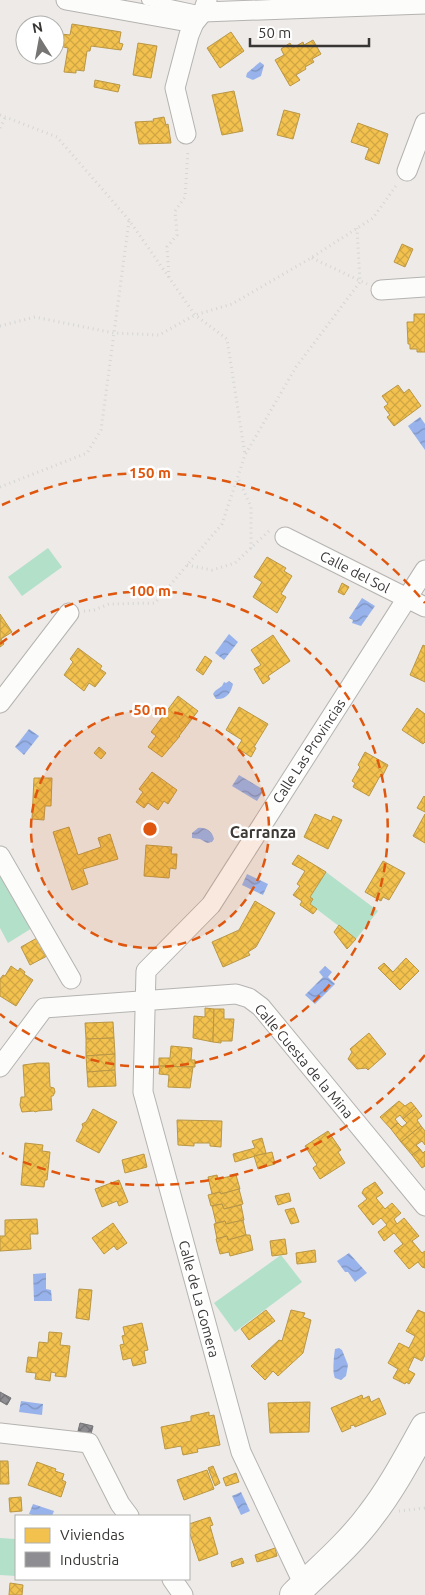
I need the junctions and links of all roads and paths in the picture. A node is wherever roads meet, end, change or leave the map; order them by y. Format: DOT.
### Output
graph roads {
  1 [pos="66,0"];
  2 [pos="147,0"];
  3 [pos="425,4"];
  4 [pos="202,12"];
  5 [pos="0,116"];
  6 [pos="5,118"];
  7 [pos="425,123"];
  8 [pos="0,128"];
  9 [pos="186,134"];
  10 [pos="407,171"];
  11 [pos="129,220"];
  12 [pos="357,228"];
  13 [pos="311,258"];
  14 [pos="169,278"];
  15 [pos="360,282"];
  16 [pos="425,287"];
  17 [pos="381,290"];
  18 [pos="194,315"];
  19 [pos="0,326"];
  20 [pos="114,333"];
  21 [pos="246,455"];
  22 [pos="238,479"];
  23 [pos="0,487"];
  24 [pos="277,534"];
  25 [pos="251,549"];
  26 [pos="187,564"];
  27 [pos="425,570"];
  28 [pos="407,598"];
  29 [pos="425,607"];
  30 [pos="69,613"];
  31 [pos="0,703"];
  32 [pos="0,856"];
  33 [pos="71,979"];
  34 [pos="145,1001"];
  35 [pos="0,1068"];
  36 [pos="425,1206"];
  37 [pos="425,1427"];
  38 [pos="0,1433"];
  39 [pos="128,1515"];
  40 [pos="173,1580"];
  41 [pos="299,1590"];
  42 [pos="183,1595"];
  1 -- 4 [label="street"];
  2 -- 4 [label="lane"];
  3 -- 4 [label="street"];
  4 -- 9 [label="street"];
  5 -- 6 [label="path"];
  6 -- 8 [label="path"];
  6 -- 11 [label="path"];
  7 -- 10 [label="street"];
  9 -- 14 [label="path"];
  10 -- 12 [label="path"];
  11 -- 14 [label="path"];
  11 -- 20 [label="path"];
  12 -- 13 [label="path"];
  12 -- 15 [label="path"];
  13 -- 15 [label="path"];
  13 -- 18 [label="path"];
  14 -- 18 [label="path"];
  15 -- 17 [label="path"];
  15 -- 21 [label="path"];
  16 -- 17 [label="street"];
  18 -- 20 [label="path"];
  18 -- 21 [label="path"];
  19 -- 20 [label="path"];
  20 -- 23 [label="path"];
  21 -- 22 [label="path"];
  22 -- 25 [label="path"];
  22 -- 26 [label="path"];
  24 -- 25 [label="path"];
  24 -- 28 [label="street, Calle del Sol"];
  25 -- 26 [label="path"];
  26 -- 30 [label="path"];
  27 -- 28 [label="street, Calle Las Provincias"];
  28 -- 29 [label="street, Calle del Sol"];
  28 -- 34 [label="street, Calle Las Provincias"];
  30 -- 31 [label="street"];
  32 -- 33 [label="street"];
  34 -- 35 [label="street, Calle Cuesta de la Mina"];
  34 -- 36 [label="street, Calle Cuesta de la Mina"];
  34 -- 41 [label="street, Calle de La Gomera"];
  37 -- 41 [label="main road"];
  38 -- 39 [label="street"];
  40 -- 42 [label="street"];
}
